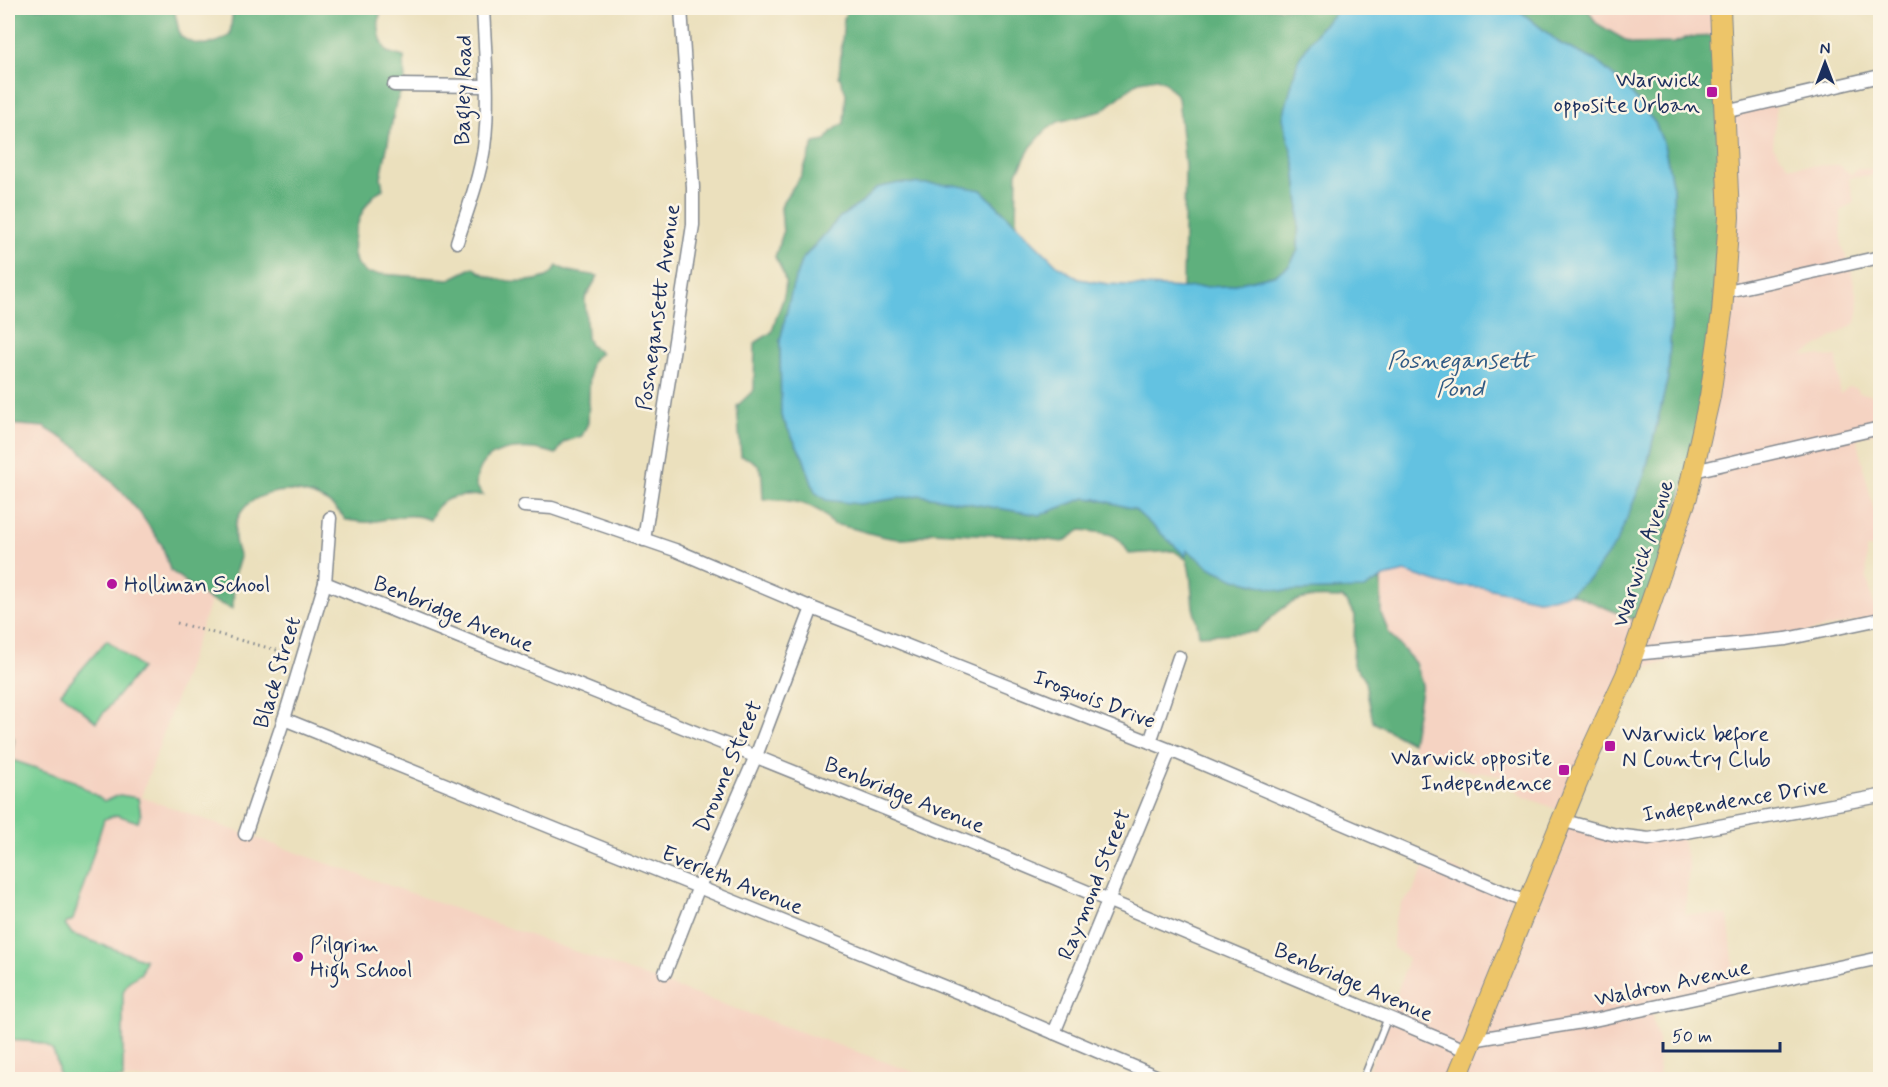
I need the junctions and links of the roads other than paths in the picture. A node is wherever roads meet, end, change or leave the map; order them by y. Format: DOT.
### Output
graph roads {
  1 [pos="483,8"];
  2 [pos="681,8"];
  3 [pos="1720,8"];
  4 [pos="1881,76"];
  5 [pos="394,85"];
  6 [pos="485,86"];
  7 [pos="1725,111"];
  8 [pos="456,242"];
  9 [pos="1881,257"];
  10 [pos="1723,292"];
  11 [pos="1881,428"];
  12 [pos="1694,471"];
  13 [pos="524,506"];
  14 [pos="330,518"];
  15 [pos="644,540"];
  16 [pos="325,583"];
  17 [pos="812,608"];
  18 [pos="1881,619"];
  19 [pos="1634,654"];
  20 [pos="1179,657"];
  21 [pos="285,719"];
  22 [pos="1150,742"];
  23 [pos="1170,750"];
  24 [pos="756,756"];
  25 [pos="1881,796"];
  26 [pos="1561,820"];
  27 [pos="245,834"];
  28 [pos="698,889"];
  29 [pos="1108,903"];
  30 [pos="1528,903"];
  31 [pos="1881,958"];
  32 [pos="665,973"];
  33 [pos="1388,1017"];
  34 [pos="1054,1033"];
  35 [pos="1470,1046"];
  36 [pos="1165,1080"];
  37 [pos="1363,1080"];
  38 [pos="1456,1080"];
  1 -- 6 [label="street, Bagley Road"];
  2 -- 15 [label="street, Posnegansett Avenue"];
  3 -- 7 [label="main road, Warwick Avenue"];
  4 -- 7 [label="street"];
  5 -- 6 [label="street"];
  6 -- 8 [label="street, Bagley Road"];
  7 -- 10 [label="main road, Warwick Avenue"];
  9 -- 10 [label="street"];
  10 -- 12 [label="main road, Warwick Avenue"];
  11 -- 12 [label="street"];
  12 -- 19 [label="main road, Warwick Avenue"];
  13 -- 15 [label="street, Iroquois Drive"];
  14 -- 16 [label="street, Black Street"];
  15 -- 17 [label="street, Iroquois Drive"];
  16 -- 21 [label="street, Black Street"];
  16 -- 24 [label="street, Benbridge Avenue"];
  17 -- 22 [label="street, Iroquois Drive"];
  17 -- 24 [label="street, Drowne Street"];
  18 -- 19 [label="street"];
  19 -- 26 [label="main road, Warwick Avenue"];
  20 -- 22 [label="street"];
  21 -- 27 [label="street, Black Street"];
  21 -- 28 [label="street, Everleth Avenue"];
  22 -- 23 [label="street, Iroquois Drive"];
  23 -- 29 [label="street, Raymond Street"];
  23 -- 30 [label="street, Iroquois Drive"];
  24 -- 28 [label="street, Drowne Street"];
  24 -- 29 [label="street, Benbridge Avenue"];
  25 -- 26 [label="street, Independence Drive"];
  26 -- 30 [label="main road, Warwick Avenue"];
  28 -- 32 [label="street, Drowne Street"];
  28 -- 34 [label="street, Everleth Avenue"];
  29 -- 33 [label="street, Benbridge Avenue"];
  29 -- 34 [label="street, Raymond Street"];
  30 -- 35 [label="main road, Warwick Avenue"];
  31 -- 35 [label="street, Waldron Avenue"];
  33 -- 35 [label="street, Benbridge Avenue"];
  33 -- 37 [label="lane"];
  34 -- 36 [label="street, Everleth Avenue"];
  35 -- 38 [label="main road, Warwick Avenue"];
}
